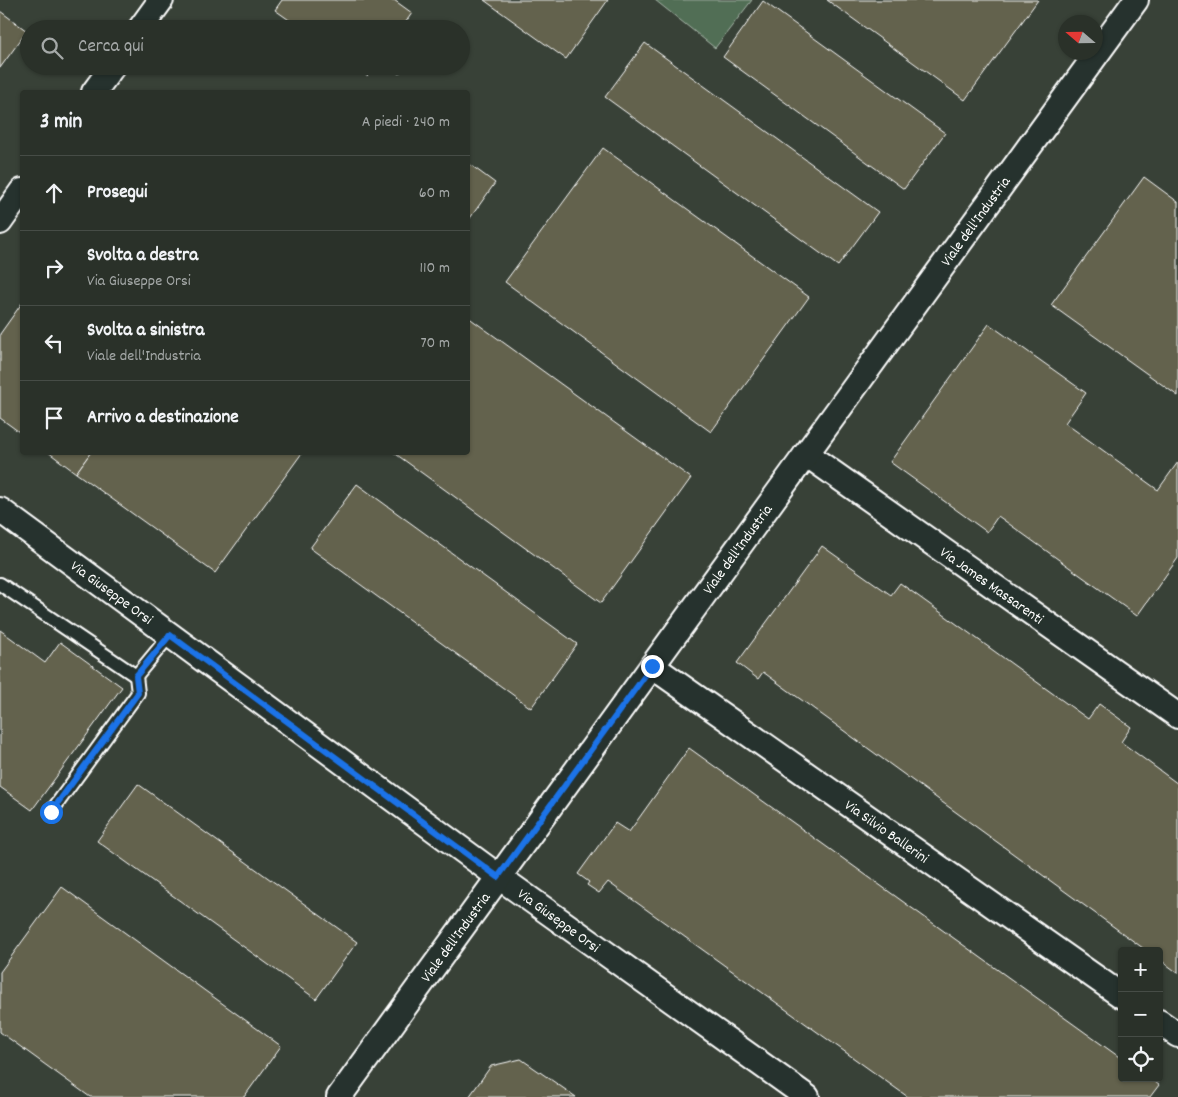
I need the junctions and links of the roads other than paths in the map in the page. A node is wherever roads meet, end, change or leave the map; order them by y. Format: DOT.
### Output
graph roads {
  1 [pos="161,0"];
  2 [pos="1136,0"];
  3 [pos="147,20"];
  4 [pos="106,75"];
  5 [pos="95,90"];
  6 [pos="20,194"];
  7 [pos="0,222"];
  8 [pos="806,454"];
  9 [pos="0,510"];
  10 [pos="0,584"];
  11 [pos="170,635"];
  12 [pos="652,666"];
  13 [pos="136,676"];
  14 [pos="1178,716"];
  15 [pos="51,812"];
  16 [pos="498,877"];
  17 [pos="1118,993"];
  18 [pos="1163,1025"];
  19 [pos="1178,1035"];
  20 [pos="339,1097"];
  21 [pos="807,1097"];
  1 -- 3 [label="street"];
  2 -- 8 [label="street, Viale dell'Industria"];
  4 -- 5 [label="street"];
  6 -- 7 [label="street"];
  8 -- 12 [label="street, Viale dell'Industria"];
  8 -- 14 [label="street, Via James Massarenti"];
  9 -- 11 [label="street, Via Giuseppe Orsi"];
  10 -- 13 [label="lane"];
  11 -- 13 [label="lane"];
  11 -- 16 [label="street, Via Giuseppe Orsi"];
  12 -- 16 [label="street, Viale dell'Industria"];
  12 -- 17 [label="street, Via Silvio Ballerini"];
  13 -- 15 [label="lane"];
  16 -- 20 [label="street, Viale dell'Industria"];
  16 -- 21 [label="street, Via Giuseppe Orsi"];
  18 -- 19 [label="street"];
}
